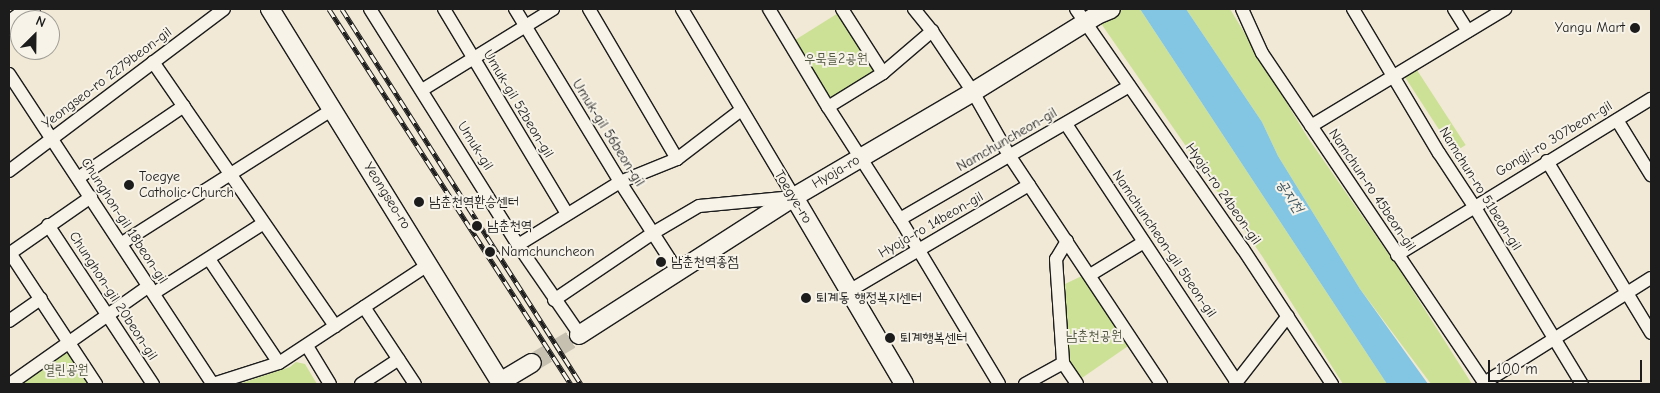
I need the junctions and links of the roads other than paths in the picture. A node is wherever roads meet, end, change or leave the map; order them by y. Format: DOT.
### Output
graph roads {
  1 [pos="31,9"];
  2 [pos="224,9"];
  3 [pos="270,9"];
  4 [pos="370,9"];
  5 [pos="444,9"];
  6 [pos="514,9"];
  7 [pos="553,9"];
  8 [pos="589,9"];
  9 [pos="682,9"];
  10 [pos="769,9"];
  11 [pos="842,9"];
  12 [pos="914,9"];
  13 [pos="1242,9"];
  14 [pos="1353,9"];
  15 [pos="1454,9"];
  16 [pos="1505,9"];
  17 [pos="1092,14"];
  18 [pos="9,24"];
  19 [pos="524,26"];
  20 [pos="932,31"];
  21 [pos="1468,31"];
  22 [pos="473,59"];
  23 [pos="153,62"];
  24 [pos="883,73"];
  25 [pos="9,74"];
  26 [pos="1394,76"];
  27 [pos="1129,86"];
  28 [pos="422,90"];
  29 [pos="973,92"];
  30 [pos="1651,99"];
  31 [pos="184,106"];
  32 [pos="828,107"];
  33 [pos="333,109"];
  34 [pos="741,110"];
  35 [pos="1616,120"];
  36 [pos="1066,124"];
  37 [pos="1311,126"];
  38 [pos="52,139"];
  39 [pos="1009,155"];
  40 [pos="861,158"];
  41 [pos="677,159"];
  42 [pos="1547,161"];
  43 [pos="9,171"];
  44 [pos="232,174"];
  45 [pos="1651,175"];
  46 [pos="78,178"];
  47 [pos="620,182"];
  48 [pos="1029,185"];
  49 [pos="91,197"];
  50 [pos="794,197"];
  51 [pos="1474,206"];
  52 [pos="567,214"];
  53 [pos="900,219"];
  54 [pos="264,222"];
  55 [pos="48,225"];
  56 [pos="653,233"];
  57 [pos="1067,241"];
  58 [pos="1144,242"];
  59 [pos="122,243"];
  60 [pos="518,245"];
  61 [pos="918,249"];
  62 [pos="9,254"];
  63 [pos="1397,254"];
  64 [pos="209,259"];
  65 [pos="429,264"];
  66 [pos="678,272"];
  67 [pos="1090,275"];
  68 [pos="1651,278"];
  69 [pos="152,290"];
  70 [pos="848,291"];
  71 [pos="1627,294"];
  72 [pos="41,298"];
  73 [pos="554,300"];
  74 [pos="364,307"];
  75 [pos="107,315"];
  76 [pos="1288,316"];
  77 [pos="9,321"];
  78 [pos="335,326"];
  79 [pos="1651,333"];
  80 [pos="579,335"];
  81 [pos="1553,339"];
  82 [pos="68,344"];
  83 [pos="307,346"];
  84 [pos="398,359"];
  85 [pos="279,362"];
  86 [pos="532,363"];
  87 [pos="1063,363"];
  88 [pos="10,383"];
  89 [pos="501,383"];
  90 [pos="1236,383"];
  91 [pos="1484,383"];
  92 [pos="96,384"];
  93 [pos="153,384"];
  94 [pos="213,384"];
  95 [pos="330,384"];
  96 [pos="361,384"];
  97 [pos="415,384"];
  98 [pos="904,384"];
  99 [pos="998,384"];
  100 [pos="1025,384"];
  101 [pos="1077,384"];
  102 [pos="1161,384"];
  103 [pos="1332,384"];
  104 [pos="1582,384"];
  1 -- 18 [label="street"];
  2 -- 23 [label="street, Yeongseo-ro 2279beon-gil"];
  3 -- 33 [label="street, Yeongseo-ro"];
  4 -- 28 [label="street, Umuk-gil"];
  5 -- 22 [label="street, Umuk-gil 52beon-gil"];
  6 -- 19 [label="street, Umuk-gil 56beon-gil"];
  7 -- 19 [label="street"];
  8 -- 41 [label="street"];
  9 -- 34 [label="street, Toegye-ro"];
  10 -- 32 [label="street"];
  11 -- 24 [label="street"];
  12 -- 20 [label="street"];
  13 -- 37 [label="street, Namchun-ro 45beon-gil"];
  14 -- 26 [label="street, Namchun-ro 51beon-gil"];
  15 -- 21 [label="street"];
  16 -- 21 [label="street"];
  17 -- 27 [label="street, Hyoja-ro 24beon-gil"];
  17 -- 29 [label="street, Hyoja-ro"];
  19 -- 22 [label="street"];
  19 -- 47 [label="street, Umuk-gil 56beon-gil"];
  20 -- 24 [label="street"];
  20 -- 29 [label="street"];
  21 -- 26 [label="street"];
  22 -- 28 [label="street"];
  22 -- 52 [label="street, Umuk-gil 52beon-gil"];
  23 -- 31 [label="street"];
  23 -- 38 [label="street, Yeongseo-ro 2279beon-gil"];
  24 -- 32 [label="street"];
  25 -- 38 [label="street, Chunghon-gil 18beon-gil"];
  26 -- 37 [label="street"];
  26 -- 51 [label="street, Namchun-ro 51beon-gil"];
  27 -- 36 [label="street, Namchuncheon-gil"];
  27 -- 76 [label="street, Hyoja-ro 24beon-gil"];
  28 -- 60 [label="street, Umuk-gil"];
  29 -- 39 [label="street"];
  29 -- 40 [label="street, Hyoja-ro"];
  30 -- 35 [label="street, Gongji-ro 307beon-gil"];
  31 -- 44 [label="street"];
  31 -- 46 [label="street"];
  32 -- 40 [label="street"];
  33 -- 44 [label="street"];
  33 -- 65 [label="street, Yeongseo-ro"];
  34 -- 41 [label="street"];
  34 -- 50 [label="street, Toegye-ro"];
  35 -- 42 [label="street, Gongji-ro 307beon-gil"];
  35 -- 45 [label="street"];
  36 -- 39 [label="street, Namchuncheon-gil"];
  36 -- 58 [label="street, Namchuncheon-gil 5beon-gil"];
  37 -- 63 [label="street, Namchun-ro 45beon-gil"];
  38 -- 43 [label="street, Yeongseo-ro 2279beon-gil"];
  38 -- 46 [label="street, Chunghon-gil 18beon-gil"];
  39 -- 48 [label="street"];
  39 -- 53 [label="street, Namchuncheon-gil"];
  40 -- 50 [label="street, Hyoja-ro"];
  40 -- 53 [label="street"];
  41 -- 47 [label="street"];
  42 -- 51 [label="street, Gongji-ro 307beon-gil"];
  42 -- 71 [label="street"];
  44 -- 54 [label="street"];
  44 -- 59 [label="street"];
  46 -- 49 [label="street, Chunghon-gil 18beon-gil"];
  47 -- 52 [label="street"];
  47 -- 56 [label="street, Umuk-gil 56beon-gil"];
  48 -- 57 [label="street"];
  48 -- 61 [label="street, Hyoja-ro 14beon-gil"];
  49 -- 55 [label="street"];
  49 -- 59 [label="street, Chunghon-gil 18beon-gil"];
  50 -- 56 [label="street"];
  50 -- 66 [label="street, Hyoja-ro"];
  50 -- 70 [label="street, Toegye-ro"];
  51 -- 63 [label="street, Gongji-ro 307beon-gil"];
  51 -- 81 [label="street, Namchun-ro 51beon-gil"];
  52 -- 60 [label="street"];
  53 -- 61 [label="street"];
  54 -- 64 [label="street"];
  54 -- 78 [label="street"];
  55 -- 62 [label="street"];
  55 -- 75 [label="street, Chunghon-gil 20beon-gil"];
  56 -- 66 [label="street, Umuk-gil 56beon-gil"];
  56 -- 73 [label="street"];
  57 -- 67 [label="street"];
  57 -- 87 [label="street"];
  58 -- 67 [label="street"];
  58 -- 90 [label="street, Namchuncheon-gil 5beon-gil"];
  59 -- 69 [label="street, Chunghon-gil 18beon-gil"];
  60 -- 73 [label="street, Umuk-gil"];
  61 -- 70 [label="street, Hyoja-ro 14beon-gil"];
  61 -- 99 [label="street"];
  62 -- 72 [label="street"];
  63 -- 91 [label="street, Namchun-ro 45beon-gil"];
  64 -- 69 [label="street"];
  64 -- 85 [label="street"];
  65 -- 74 [label="street"];
  65 -- 89 [label="street, Yeongseo-ro"];
  66 -- 80 [label="street, Hyoja-ro"];
  67 -- 102 [label="street"];
  68 -- 71 [label="street"];
  69 -- 75 [label="street"];
  69 -- 94 [label="street, Chunghon-gil 18beon-gil"];
  70 -- 98 [label="street, Toegye-ro"];
  71 -- 79 [label="street"];
  71 -- 81 [label="street"];
  72 -- 77 [label="street"];
  72 -- 82 [label="street"];
  73 -- 80 [label="street, Umuk-gil"];
  74 -- 78 [label="street"];
  74 -- 84 [label="street"];
  75 -- 82 [label="street"];
  75 -- 93 [label="street, Chunghon-gil 20beon-gil"];
  76 -- 90 [label="street"];
  76 -- 103 [label="street, Hyoja-ro 24beon-gil"];
  78 -- 83 [label="street"];
  81 -- 91 [label="street"];
  81 -- 104 [label="street, Namchun-ro 51beon-gil"];
  82 -- 88 [label="street"];
  82 -- 92 [label="street"];
  83 -- 85 [label="street"];
  83 -- 95 [label="street"];
  84 -- 96 [label="street"];
  84 -- 97 [label="street"];
  85 -- 94 [label="street"];
  86 -- 89 [label="street"];
  87 -- 100 [label="street"];
  87 -- 101 [label="street"];
}
